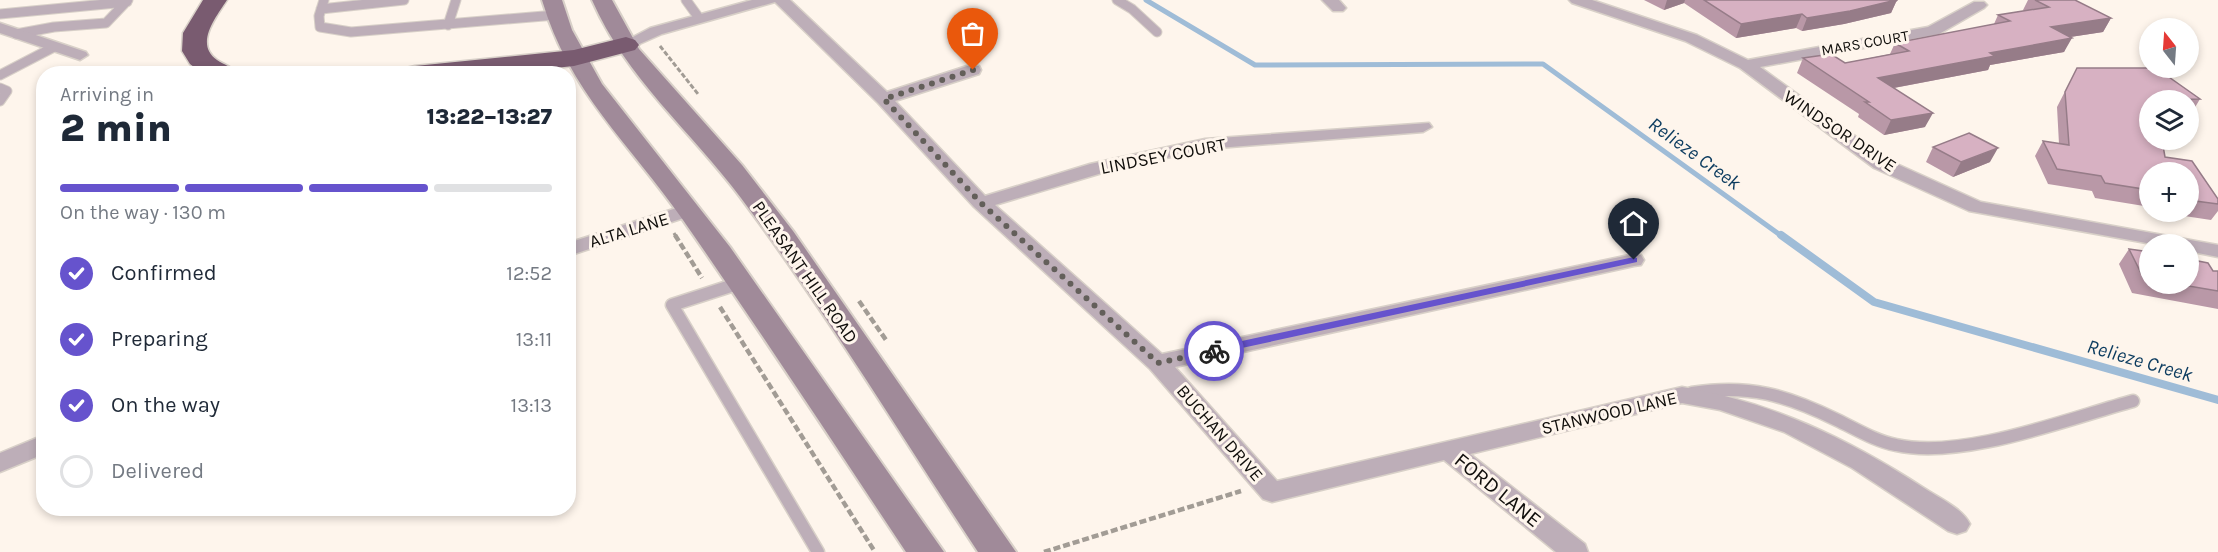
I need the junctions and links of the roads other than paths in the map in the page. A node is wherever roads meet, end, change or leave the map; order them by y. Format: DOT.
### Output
graph roads {
  1 [pos="215,0"];
  2 [pos="324,0"];
  3 [pos="404,0"];
  4 [pos="456,0"];
  5 [pos="602,0"];
  6 [pos="686,0"];
  7 [pos="769,0"];
  8 [pos="781,0"];
  9 [pos="1117,0"];
  10 [pos="1577,0"];
  11 [pos="128,1"];
  12 [pos="1979,5"];
  13 [pos="554,8"];
  14 [pos="321,9"];
  15 [pos="699,18"];
  16 [pos="448,25"];
  17 [pos="4,27"];
  18 [pos="1156,32"];
  19 [pos="626,45"];
  20 [pos="54,47"];
  21 [pos="80,55"];
  22 [pos="574,58"];
  23 [pos="1746,65"];
  24 [pos="207,66"];
  25 [pos="494,66"];
  26 [pos="973,70"];
  27 [pos="0,75"];
  28 [pos="0,88"];
  29 [pos="884,99"];
  30 [pos="0,100"];
  31 [pos="1422,127"];
  32 [pos="981,203"];
  33 [pos="677,215"];
  34 [pos="2139,236"];
  35 [pos="576,247"];
  36 [pos="2199,247"];
  37 [pos="2218,251"];
  38 [pos="1634,260"];
  39 [pos="740,283"];
  40 [pos="1158,363"];
  41 [pos="1682,395"];
  42 [pos="2133,401"];
  43 [pos="36,447"];
  44 [pos="1448,450"];
  45 [pos="0,463"];
  46 [pos="1268,488"];
  47 [pos="1958,524"];
  48 [pos="818,552"];
  49 [pos="926,552"];
  50 [pos="998,552"];
  51 [pos="1575,552"];
  1 -- 24 [label="highway"];
  2 -- 14 [label="lane"];
  3 -- 14 [label="lane"];
  4 -- 16 [label="lane"];
  5 -- 19 [label="main road, PLEASANT HILL ROAD"];
  6 -- 15 [label="lane"];
  7 -- 15 [label="street"];
  8 -- 29 [label="street, BUCHAN DRIVE"];
  9 -- 18 [label="lane"];
  10 -- 23 [label="street, WINDSOR DRIVE"];
  11 -- 17 [label="lane"];
  11 -- 17 [label="lane"];
  12 -- 23 [label="street, MARS COURT"];
  13 -- 16 [label="lane"];
  13 -- 22 [label="main road"];
  14 -- 16 [label="lane"];
  15 -- 19 [label="street"];
  17 -- 20 [label="street"];
  19 -- 22 [label="highway"];
  19 -- 50 [label="main road, PLEASANT HILL ROAD"];
  20 -- 21 [label="street"];
  20 -- 27 [label="lane"];
  22 -- 25 [label="highway"];
  22 -- 33 [label="main road"];
  23 -- 34 [label="street, WINDSOR DRIVE"];
  26 -- 29 [label="street"];
  28 -- 30 [label="lane"];
  29 -- 32 [label="street, BUCHAN DRIVE"];
  31 -- 32 [label="street, LINDSEY COURT"];
  32 -- 40 [label="street, BUCHAN DRIVE"];
  33 -- 35 [label="street, ALTA LANE"];
  33 -- 39 [label="main road"];
  36 -- 37 [label="street, WINDSOR DRIVE"];
  38 -- 40 [label="street"];
  39 -- 48 [label="lane"];
  39 -- 49 [label="main road"];
  40 -- 46 [label="street, BUCHAN DRIVE"];
  41 -- 42 [label="lane"];
  41 -- 44 [label="street, STANWOOD LANE"];
  41 -- 47 [label="street, STANWOOD LANE"];
  43 -- 45 [label="street"];
  44 -- 46 [label="street, STANWOOD LANE"];
  44 -- 51 [label="street, FORD LANE"];
}
